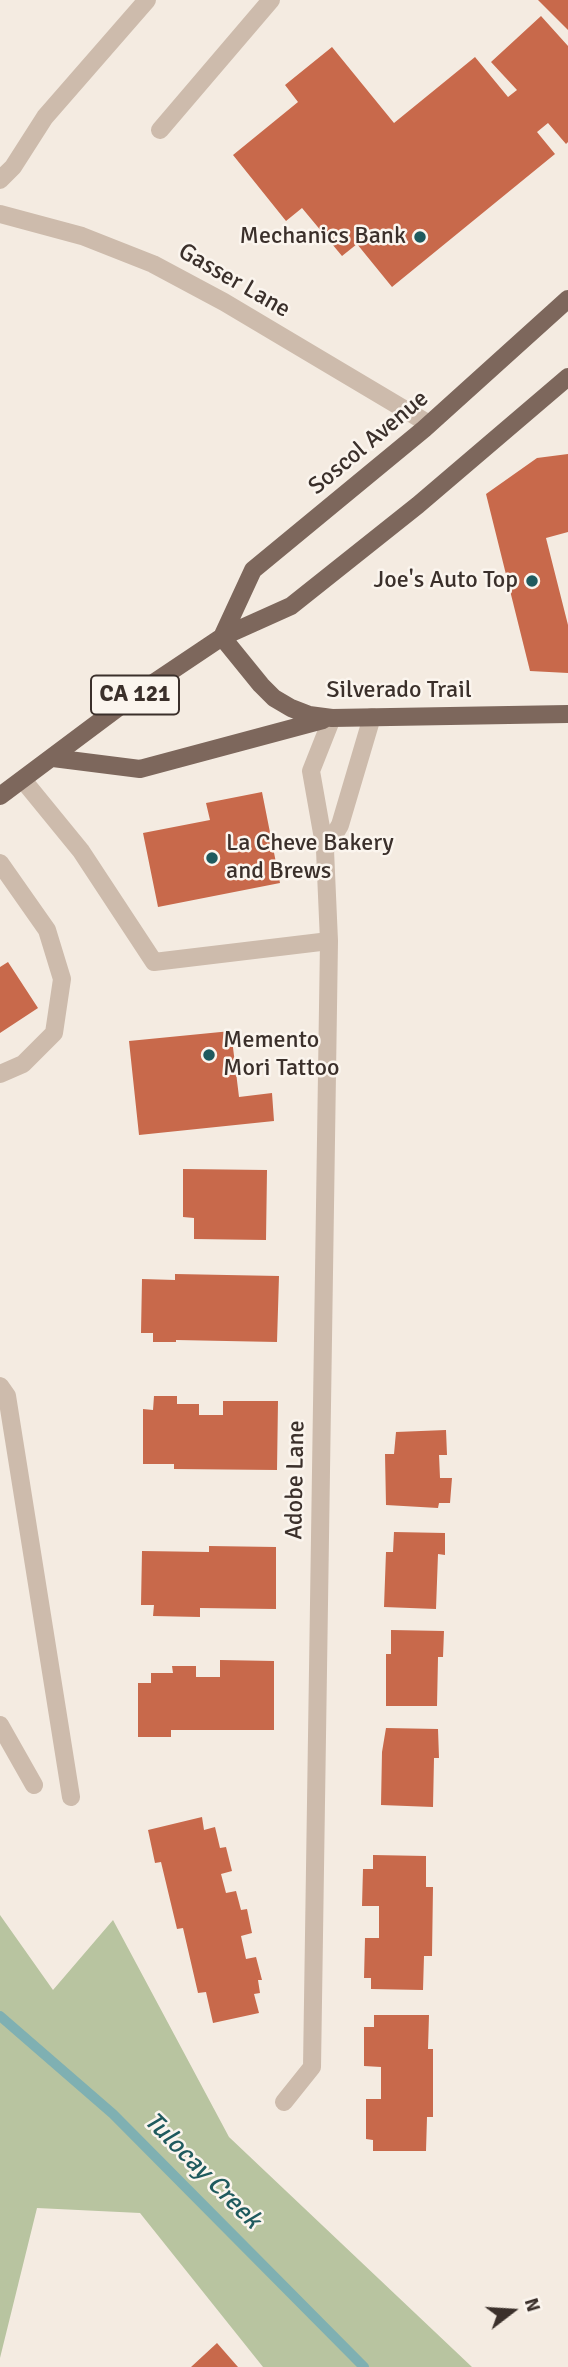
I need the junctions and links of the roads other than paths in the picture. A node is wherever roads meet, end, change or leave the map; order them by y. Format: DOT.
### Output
graph roads {
  1 [pos="147,0"];
  2 [pos="271,0"];
  3 [pos="160,130"];
  4 [pos="0,180"];
  5 [pos="0,214"];
  6 [pos="568,299"];
  7 [pos="568,377"];
  8 [pos="429,424"];
  9 [pos="222,637"];
  10 [pos="568,714"];
  11 [pos="372,717"];
  12 [pos="332,718"];
  13 [pos="53,758"];
  14 [pos="23,780"];
  15 [pos="0,796"];
  16 [pos="326,850"];
  17 [pos="0,863"];
  18 [pos="329,941"];
  19 [pos="0,1074"];
  20 [pos="0,1386"];
  21 [pos="0,1725"];
  22 [pos="34,1785"];
  23 [pos="71,1797"];
  24 [pos="284,2102"];
  1 -- 4 [label="street"];
  2 -- 3 [label="street"];
  5 -- 8 [label="street, Gasser Lane"];
  6 -- 8 [label="main road, Soscol Avenue"];
  7 -- 9 [label="main road"];
  8 -- 9 [label="main road, Soscol Avenue"];
  9 -- 12 [label="main road, Silverado Trail"];
  9 -- 13 [label="main road, CA 121"];
  10 -- 11 [label="main road, Silverado Trail"];
  11 -- 12 [label="main road, Silverado Trail"];
  11 -- 16 [label="street, Adobe Lane"];
  12 -- 13 [label="main road"];
  12 -- 16 [label="street, Adobe Lane"];
  13 -- 14 [label="main road, CA 121"];
  14 -- 15 [label="main road, CA 121"];
  14 -- 18 [label="street"];
  16 -- 18 [label="street, Adobe Lane"];
  17 -- 19 [label="street"];
  18 -- 24 [label="street, Adobe Lane"];
  20 -- 23 [label="street"];
  21 -- 22 [label="street"];
}
